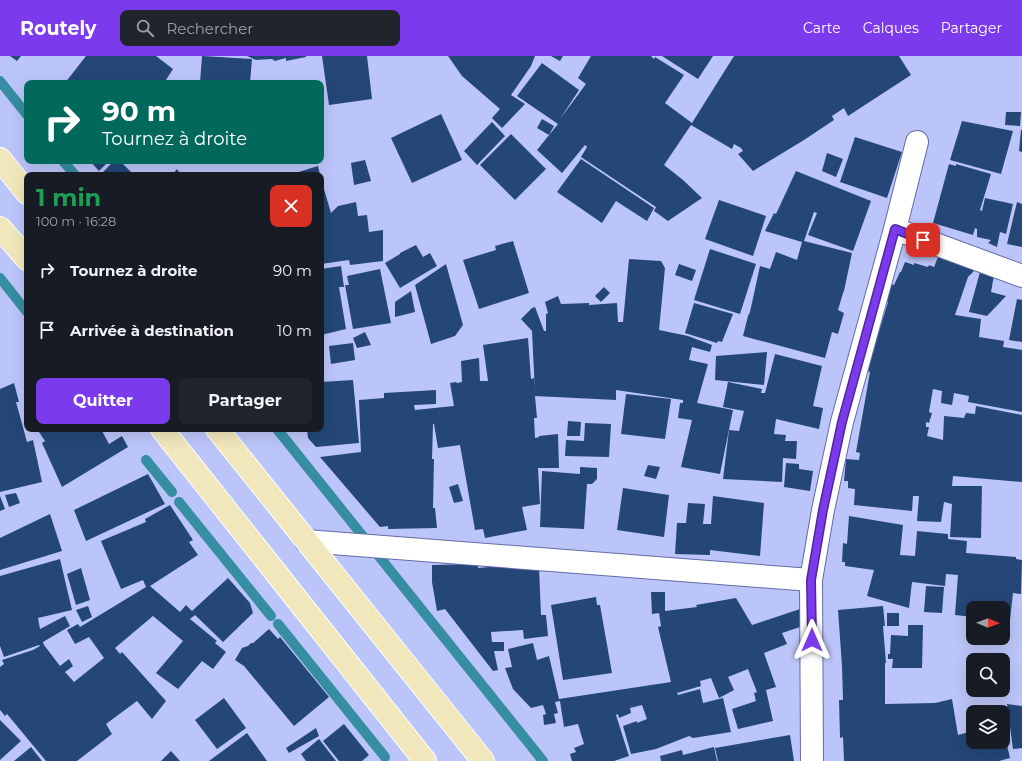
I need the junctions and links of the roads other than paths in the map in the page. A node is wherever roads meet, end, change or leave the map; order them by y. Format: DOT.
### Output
graph roads {
  1 [pos="917,142"];
  2 [pos="0,159"];
  3 [pos="24,189"];
  4 [pos="0,228"];
  5 [pos="895,229"];
  6 [pos="24,256"];
  7 [pos="1022,276"];
  8 [pos="164,432"];
  9 [pos="218,432"];
  10 [pos="306,541"];
  11 [pos="811,580"];
  12 [pos="424,761"];
  13 [pos="484,761"];
  14 [pos="812,761"];
  1 -- 5 [label="street"];
  2 -- 3 [label="main road"];
  4 -- 6 [label="main road"];
  5 -- 7 [label="street"];
  5 -- 11 [label="street"];
  8 -- 12 [label="main road"];
  9 -- 10 [label="main road"];
  10 -- 11 [label="street"];
  10 -- 13 [label="main road"];
  11 -- 14 [label="street"];
}
